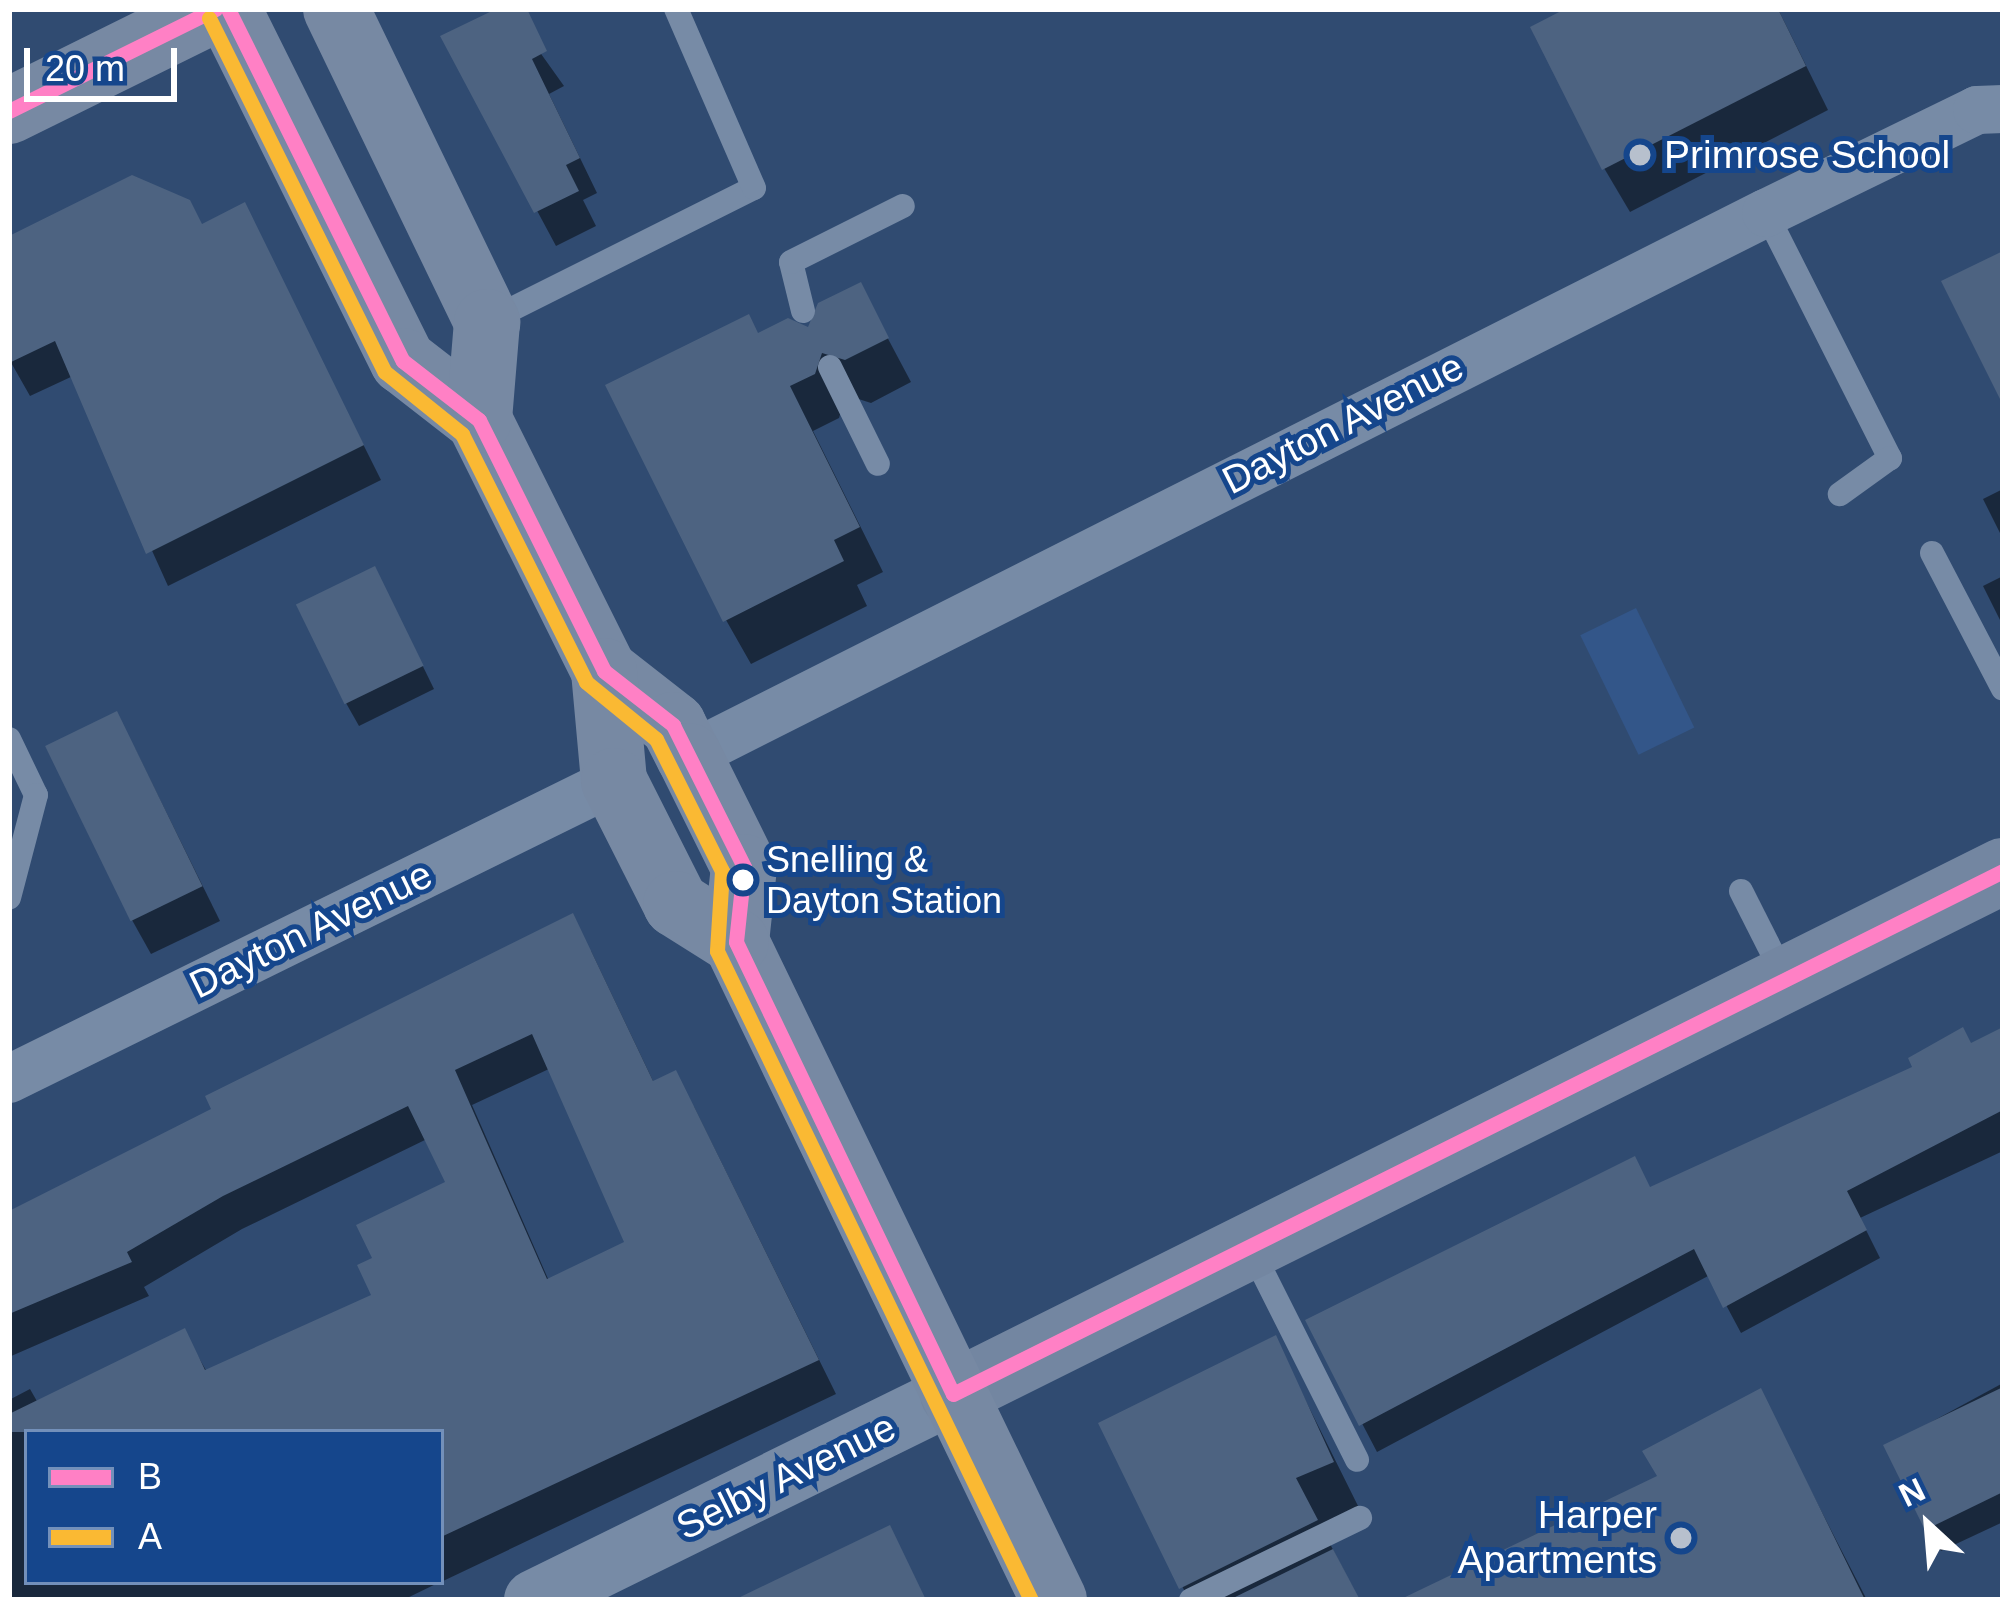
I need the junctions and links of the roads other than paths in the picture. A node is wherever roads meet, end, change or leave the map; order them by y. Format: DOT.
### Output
graph roads {
  1 [pos="215,9"];
  2 [pos="228,9"];
  3 [pos="336,9"];
  4 [pos="676,9"];
  5 [pos="2003,109"];
  6 [pos="9,111"];
  7 [pos="903,206"];
  8 [pos="1766,213"];
  9 [pos="803,311"];
  10 [pos="487,322"];
  11 [pos="830,367"];
  12 [pos="479,420"];
  13 [pos="878,464"];
  14 [pos="1840,494"];
  15 [pos="1932,553"];
  16 [pos="604,671"];
  17 [pos="2003,689"];
  18 [pos="9,740"];
  19 [pos="689,756"];
  20 [pos="614,781"];
  21 [pos="2003,871"];
  22 [pos="1741,891"];
  23 [pos="9,898"];
  24 [pos="736,941"];
  25 [pos="1786,980"];
  26 [pos="9,1079"];
  27 [pos="1251,1249"];
  28 [pos="953,1394"];
  29 [pos="1358,1460"];
  30 [pos="1360,1518"];
  31 [pos="534,1600"];
  32 [pos="1054,1600"];
  33 [pos="1191,1600"];
  1 -- 6 [label="main road"];
  2 -- 12 [label="main road"];
  3 -- 10 [label="main road"];
  4 -- 10 [label="lane"];
  5 -- 8 [label="street, Dayton Avenue"];
  7 -- 9 [label="lane"];
  8 -- 14 [label="lane"];
  8 -- 19 [label="street, Dayton Avenue"];
  10 -- 12 [label="main road"];
  11 -- 13 [label="lane"];
  12 -- 16 [label="main road"];
  15 -- 17 [label="lane"];
  16 -- 19 [label="main road"];
  16 -- 20 [label="main road"];
  18 -- 23 [label="lane"];
  19 -- 24 [label="main road"];
  20 -- 24 [label="main road"];
  20 -- 26 [label="street, Dayton Avenue"];
  21 -- 25 [label="main road, Selby Avenue"];
  22 -- 25 [label="lane"];
  24 -- 28 [label="main road"];
  25 -- 27 [label="main road, Selby Avenue"];
  27 -- 28 [label="main road, Selby Avenue"];
  27 -- 29 [label="lane"];
  28 -- 31 [label="street, Selby Avenue"];
  28 -- 32 [label="main road"];
  30 -- 33 [label="lane"];
}
